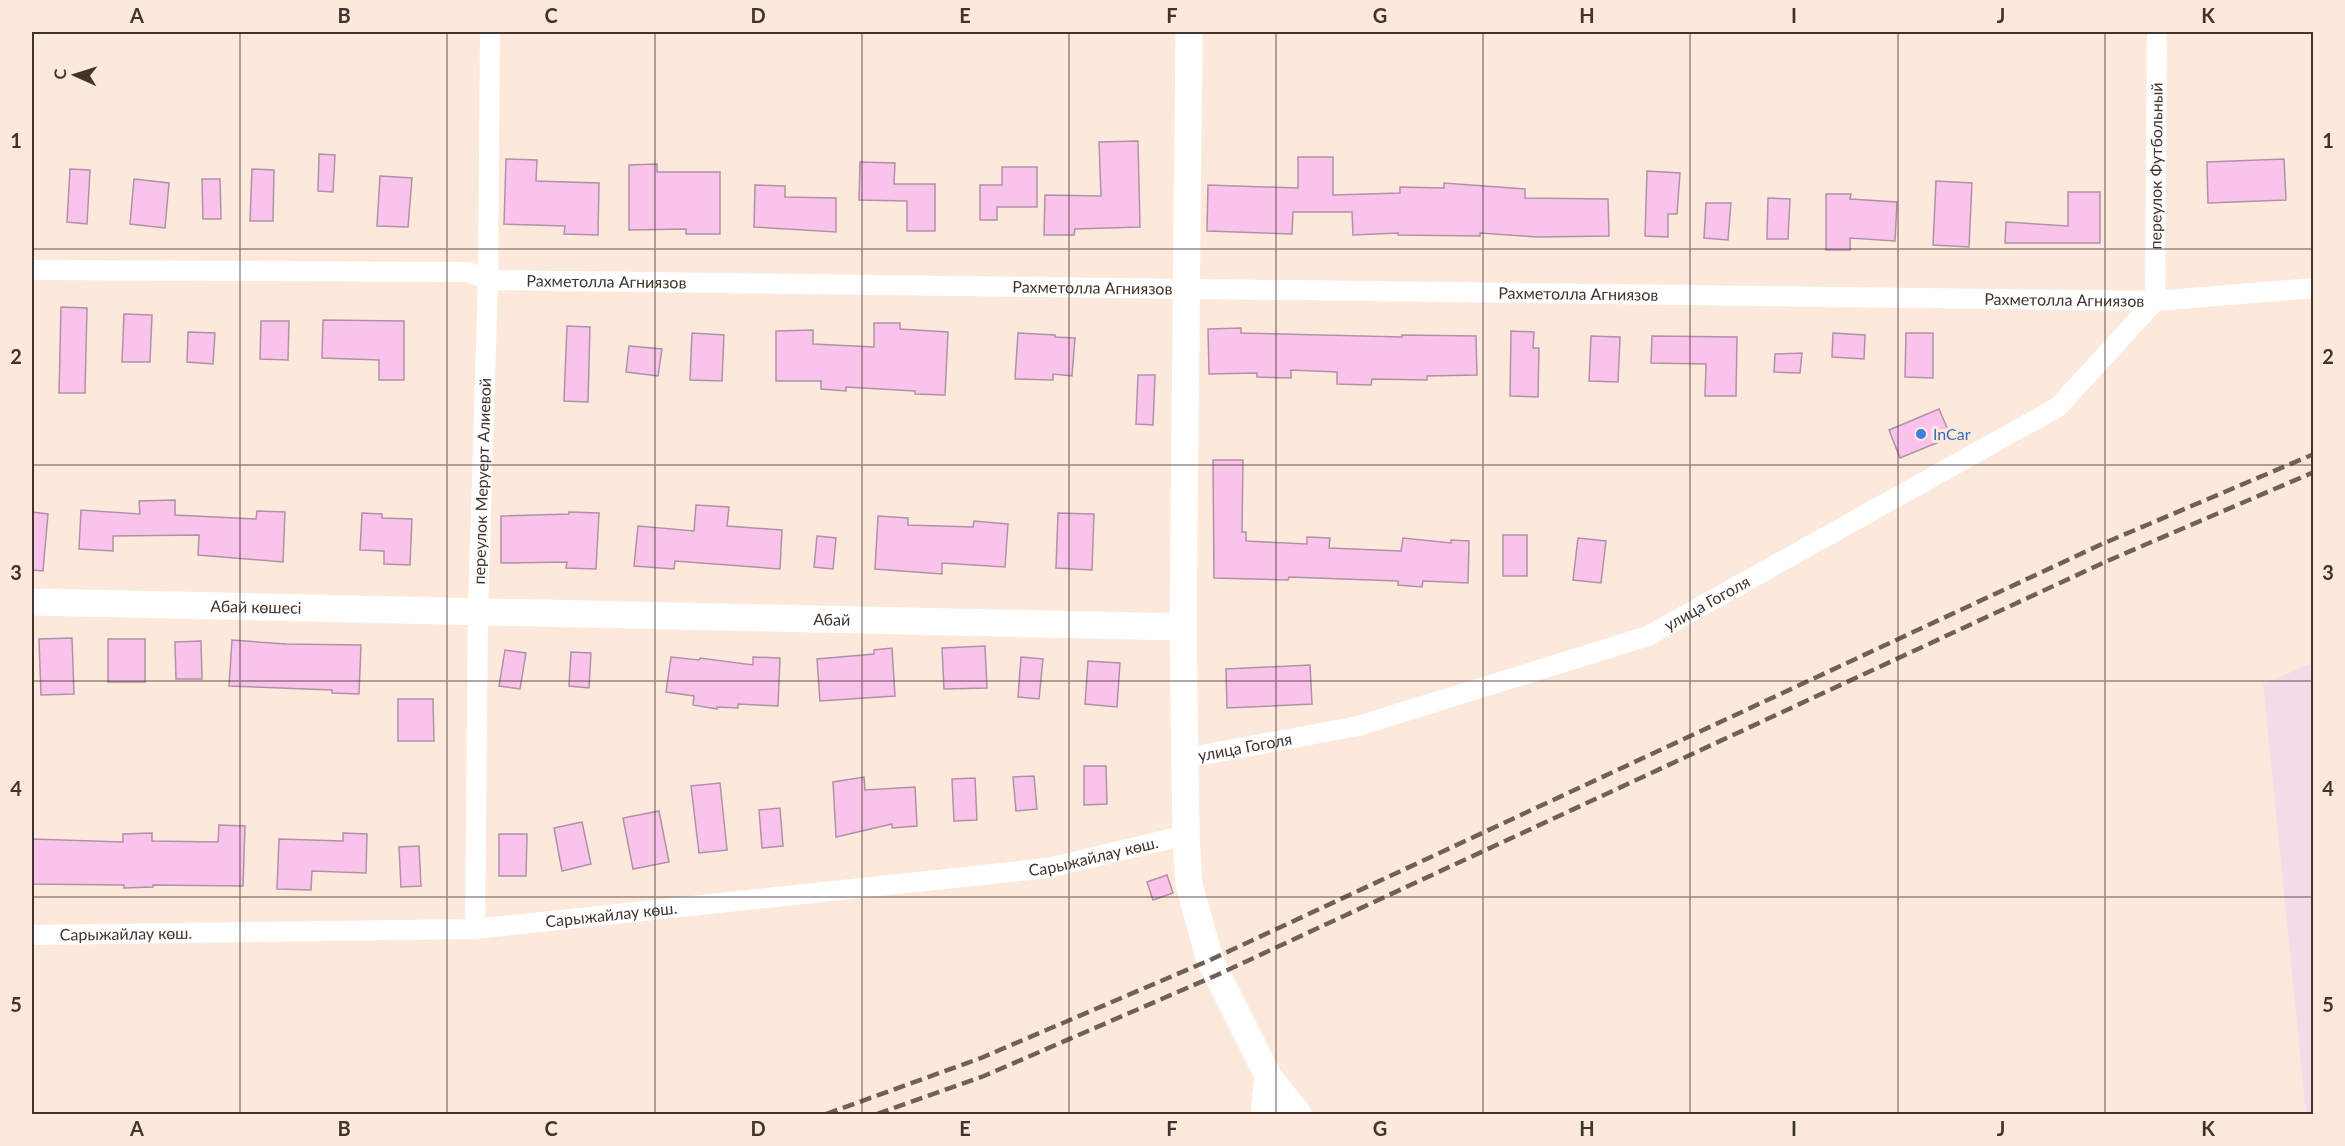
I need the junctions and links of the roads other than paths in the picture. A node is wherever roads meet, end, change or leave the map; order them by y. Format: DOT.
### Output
graph roads {
  1 [pos="490,32"];
  2 [pos="1189,32"];
  3 [pos="2157,32"];
  4 [pos="32,270"];
  5 [pos="488,280"];
  6 [pos="1188,287"];
  7 [pos="2313,288"];
  8 [pos="2155,301"];
  9 [pos="32,602"];
  10 [pos="478,612"];
  11 [pos="1183,627"];
  12 [pos="1186,758"];
  13 [pos="1186,835"];
  14 [pos="475,929"];
  15 [pos="32,935"];
  16 [pos="1268,1076"];
  17 [pos="1264,1114"];
  18 [pos="1298,1114"];
  1 -- 5 [label="street, переулок Меруерт Алиевой"];
  2 -- 6 [label="main road"];
  3 -- 8 [label="street, переулок Футбольный"];
  4 -- 5 [label="street, Рахметолла Агниязов"];
  5 -- 6 [label="street, Рахметолла Агниязов"];
  5 -- 10 [label="street, переулок Меруерт Алиевой"];
  6 -- 8 [label="street, Рахметолла Агниязов"];
  6 -- 11 [label="main road"];
  7 -- 8 [label="street, Рахметолла Агниязов"];
  8 -- 12 [label="street, улица Гоголя"];
  9 -- 10 [label="main road, Абай көшесі"];
  10 -- 11 [label="main road, Абай"];
  10 -- 14 [label="street, переулок Меруерт Алиевой"];
  11 -- 12 [label="main road"];
  12 -- 13 [label="main road"];
  13 -- 14 [label="street, Сарыжайлау көш."];
  13 -- 16 [label="main road"];
  14 -- 15 [label="street, Сарыжайлау көш."];
  16 -- 17 [label="main road"];
  16 -- 18 [label="main road"];
}
